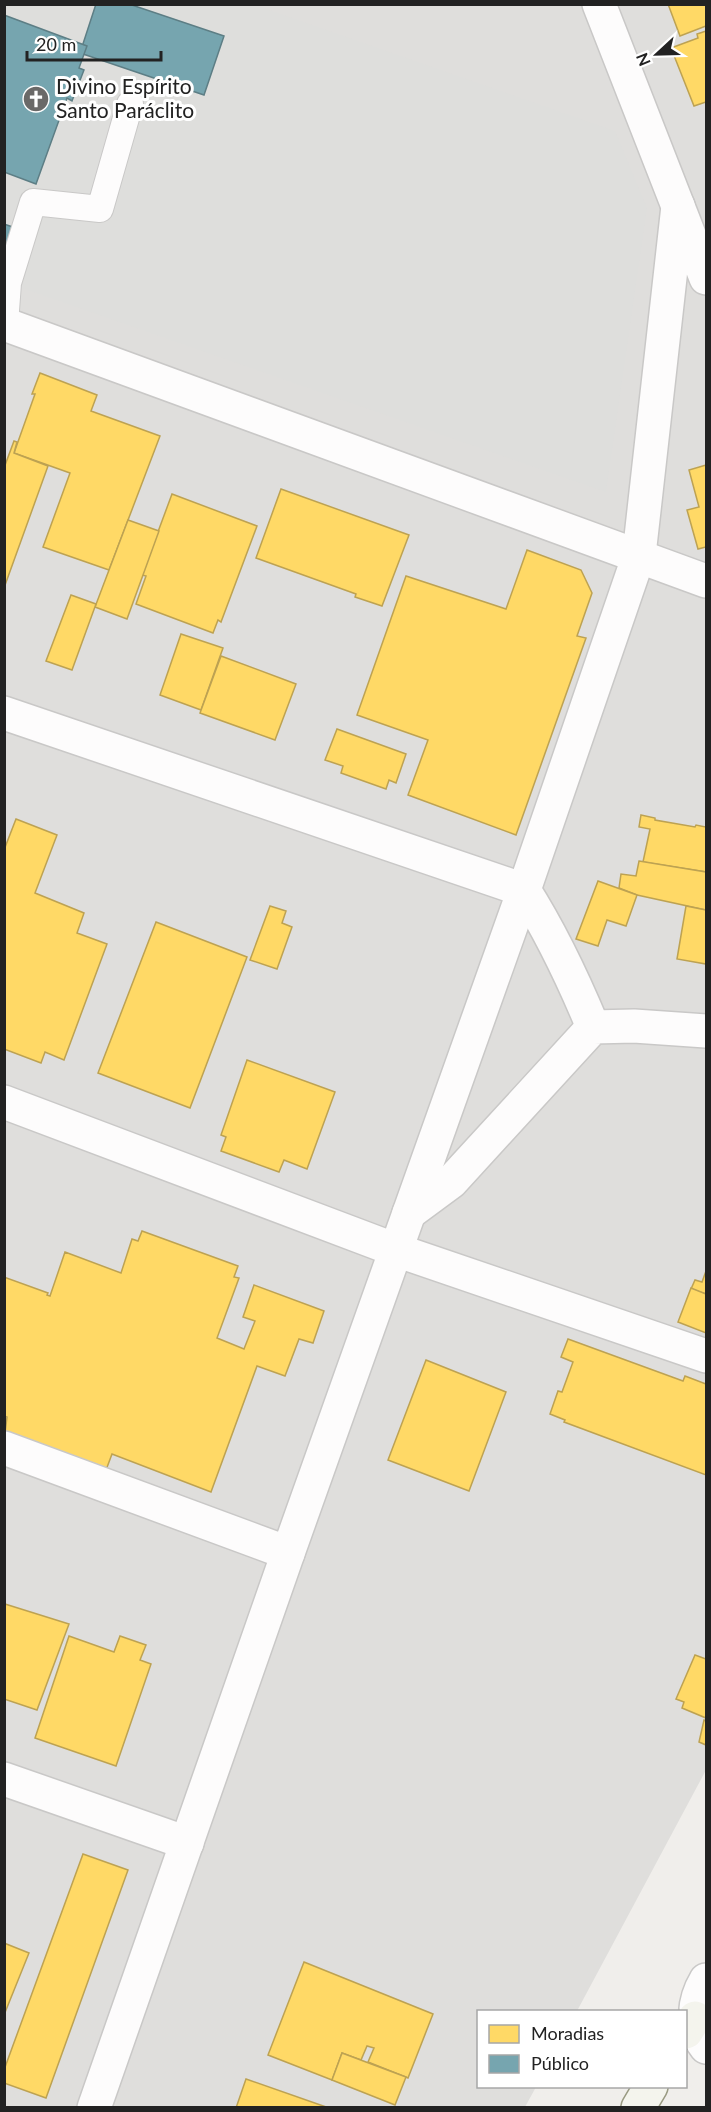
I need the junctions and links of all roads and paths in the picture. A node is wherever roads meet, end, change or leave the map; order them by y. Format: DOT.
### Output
graph roads {
  1 [pos="599,4"];
  2 [pos="130,104"];
  3 [pos="678,206"];
  4 [pos="706,278"];
  5 [pos="5,324"];
  6 [pos="639,555"];
  7 [pos="706,581"];
  8 [pos="4,713"];
  9 [pos="524,890"];
  10 [pos="594,1027"];
  11 [pos="706,1031"];
  12 [pos="4,1102"];
  13 [pos="409,1213"];
  14 [pos="396,1250"];
  15 [pos="706,1356"];
  16 [pos="4,1448"];
  17 [pos="288,1553"];
  18 [pos="4,1779"];
  19 [pos="187,1844"];
  20 [pos="706,1980"];
  21 [pos="696,2032"];
  22 [pos="650,2088"];
  23 [pos="94,2108"];
  24 [pos="638,2108"];
  1 -- 3 [label="street"];
  2 -- 5 [label="lane"];
  3 -- 4 [label="street"];
  3 -- 6 [label="street"];
  5 -- 6 [label="street"];
  6 -- 7 [label="street"];
  6 -- 9 [label="street"];
  8 -- 9 [label="street"];
  9 -- 10 [label="street"];
  9 -- 13 [label="street"];
  10 -- 11 [label="street"];
  10 -- 13 [label="street"];
  12 -- 14 [label="street"];
  13 -- 14 [label="street"];
  14 -- 15 [label="street"];
  14 -- 17 [label="street"];
  16 -- 17 [label="street"];
  17 -- 19 [label="street"];
  18 -- 19 [label="street"];
  19 -- 23 [label="street"];
  20 -- 21 [label="street"];
  22 -- 24 [label="main road"];
}
